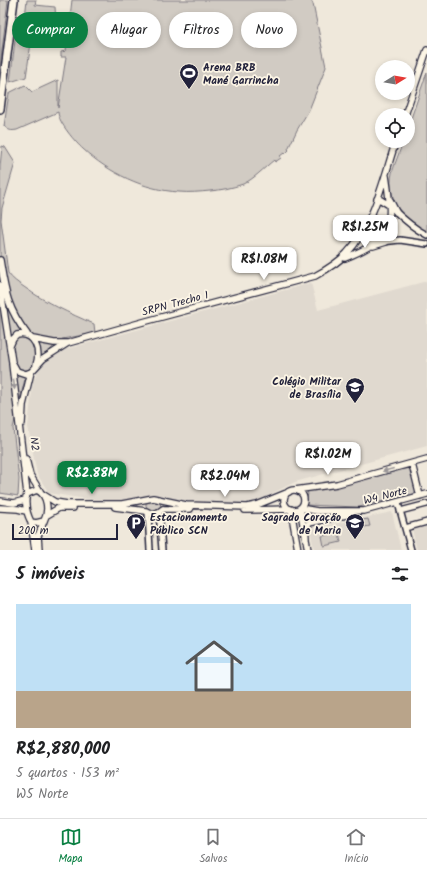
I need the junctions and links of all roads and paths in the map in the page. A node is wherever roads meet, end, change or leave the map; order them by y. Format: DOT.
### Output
graph roads {
  1 [pos="14,0"];
  2 [pos="427,50"];
  3 [pos="407,108"];
  4 [pos="0,109"];
  5 [pos="394,148"];
  6 [pos="385,174"];
  7 [pos="388,196"];
  8 [pos="377,199"];
  9 [pos="389,205"];
  10 [pos="396,212"];
  11 [pos="361,235"];
  12 [pos="427,235"];
  13 [pos="376,242"];
  14 [pos="386,242"];
  15 [pos="427,244"];
  16 [pos="367,247"];
  17 [pos="0,260"];
  18 [pos="339,261"];
  19 [pos="0,285"];
  20 [pos="27,334"];
  21 [pos="33,339"];
  22 [pos="68,344"];
  23 [pos="10,346"];
  24 [pos="12,362"];
  25 [pos="35,367"];
  26 [pos="30,372"];
  27 [pos="427,459"];
  28 [pos="412,464"];
  29 [pos="292,491"];
  30 [pos="42,493"];
  31 [pos="427,494"];
  32 [pos="420,496"];
  33 [pos="26,497"];
  34 [pos="146,500"];
  35 [pos="161,500"];
  36 [pos="0,501"];
  37 [pos="398,503"];
  38 [pos="427,504"];
  39 [pos="0,508"];
  40 [pos="300,508"];
  41 [pos="291,509"];
  42 [pos="26,511"];
  43 [pos="161,511"];
  44 [pos="364,511"];
  45 [pos="400,511"];
  46 [pos="147,512"];
  47 [pos="45,518"];
  48 [pos="30,522"];
  49 [pos="427,522"];
  50 [pos="405,528"];
  51 [pos="306,540"];
  52 [pos="34,550"];
  53 [pos="39,550"];
  54 [pos="150,550"];
  55 [pos="162,550"];
  56 [pos="298,550"];
  57 [pos="308,550"];
  58 [pos="411,550"];
  1 -- 4 [label="highway"];
  2 -- 3 [label="main road"];
  5 -- 6 [label="main road, SRPN Trecho 1"];
  6 -- 7 [label="main road"];
  6 -- 8 [label="main road, SRPN Trecho 1"];
  7 -- 9 [label="main road"];
  7 -- 10 [label="main road"];
  8 -- 9 [label="main road"];
  8 -- 11 [label="main road, SRPN Trecho 1"];
  9 -- 10 [label="street"];
  9 -- 13 [label="main road"];
  10 -- 12 [label="street"];
  11 -- 13 [label="main road"];
  11 -- 18 [label="main road, SRPN Trecho 1"];
  13 -- 14 [label="street"];
  13 -- 16 [label="main road"];
  14 -- 15 [label="street"];
  14 -- 16 [label="main road"];
  16 -- 18 [label="main road"];
  17 -- 20 [label="main road"];
  18 -- 22 [label="main road, SRPN Trecho 1"];
  19 -- 23 [label="main road"];
  20 -- 21 [label="main road"];
  20 -- 23 [label="main road"];
  21 -- 22 [label="main road, SRPN Trecho 1"];
  21 -- 25 [label="main road"];
  22 -- 25 [label="main road, SRPN Trecho 1"];
  23 -- 24 [label="main road"];
  24 -- 26 [label="main road"];
  24 -- 33 [label="main road, N2, one-way"];
  25 -- 26 [label="main road"];
  26 -- 30 [label="main road, N2"];
  27 -- 28 [label="main road"];
  28 -- 29 [label="main road, one-way"];
  28 -- 32 [label="main road"];
  29 -- 35 [label="main road"];
  29 -- 40 [label="main road"];
  29 -- 41 [label="main road"];
  30 -- 33 [label="main road"];
  30 -- 34 [label="main road"];
  30 -- 47 [label="main road"];
  31 -- 32 [label="main road, W4 Norte"];
  32 -- 37 [label="main road, W4 Norte"];
  33 -- 36 [label="main road"];
  33 -- 42 [label="main road"];
  34 -- 35 [label="main road"];
  34 -- 46 [label="main road"];
  35 -- 43 [label="main road"];
  37 -- 44 [label="main road, W4 Norte"];
  37 -- 45 [label="street"];
  38 -- 45 [label="street"];
  39 -- 42 [label="main road"];
  40 -- 41 [label="main road"];
  40 -- 44 [label="main road, W4 Norte"];
  40 -- 51 [label="main road"];
  41 -- 43 [label="main road"];
  41 -- 56 [label="main road"];
  42 -- 48 [label="main road"];
  43 -- 46 [label="main road"];
  43 -- 55 [label="street"];
  44 -- 51 [label="main road"];
  45 -- 50 [label="street"];
  46 -- 47 [label="main road"];
  46 -- 54 [label="street"];
  47 -- 48 [label="main road"];
  47 -- 53 [label="main road"];
  48 -- 52 [label="main road"];
  49 -- 50 [label="street"];
  50 -- 58 [label="street"];
  51 -- 57 [label="main road"];
}
